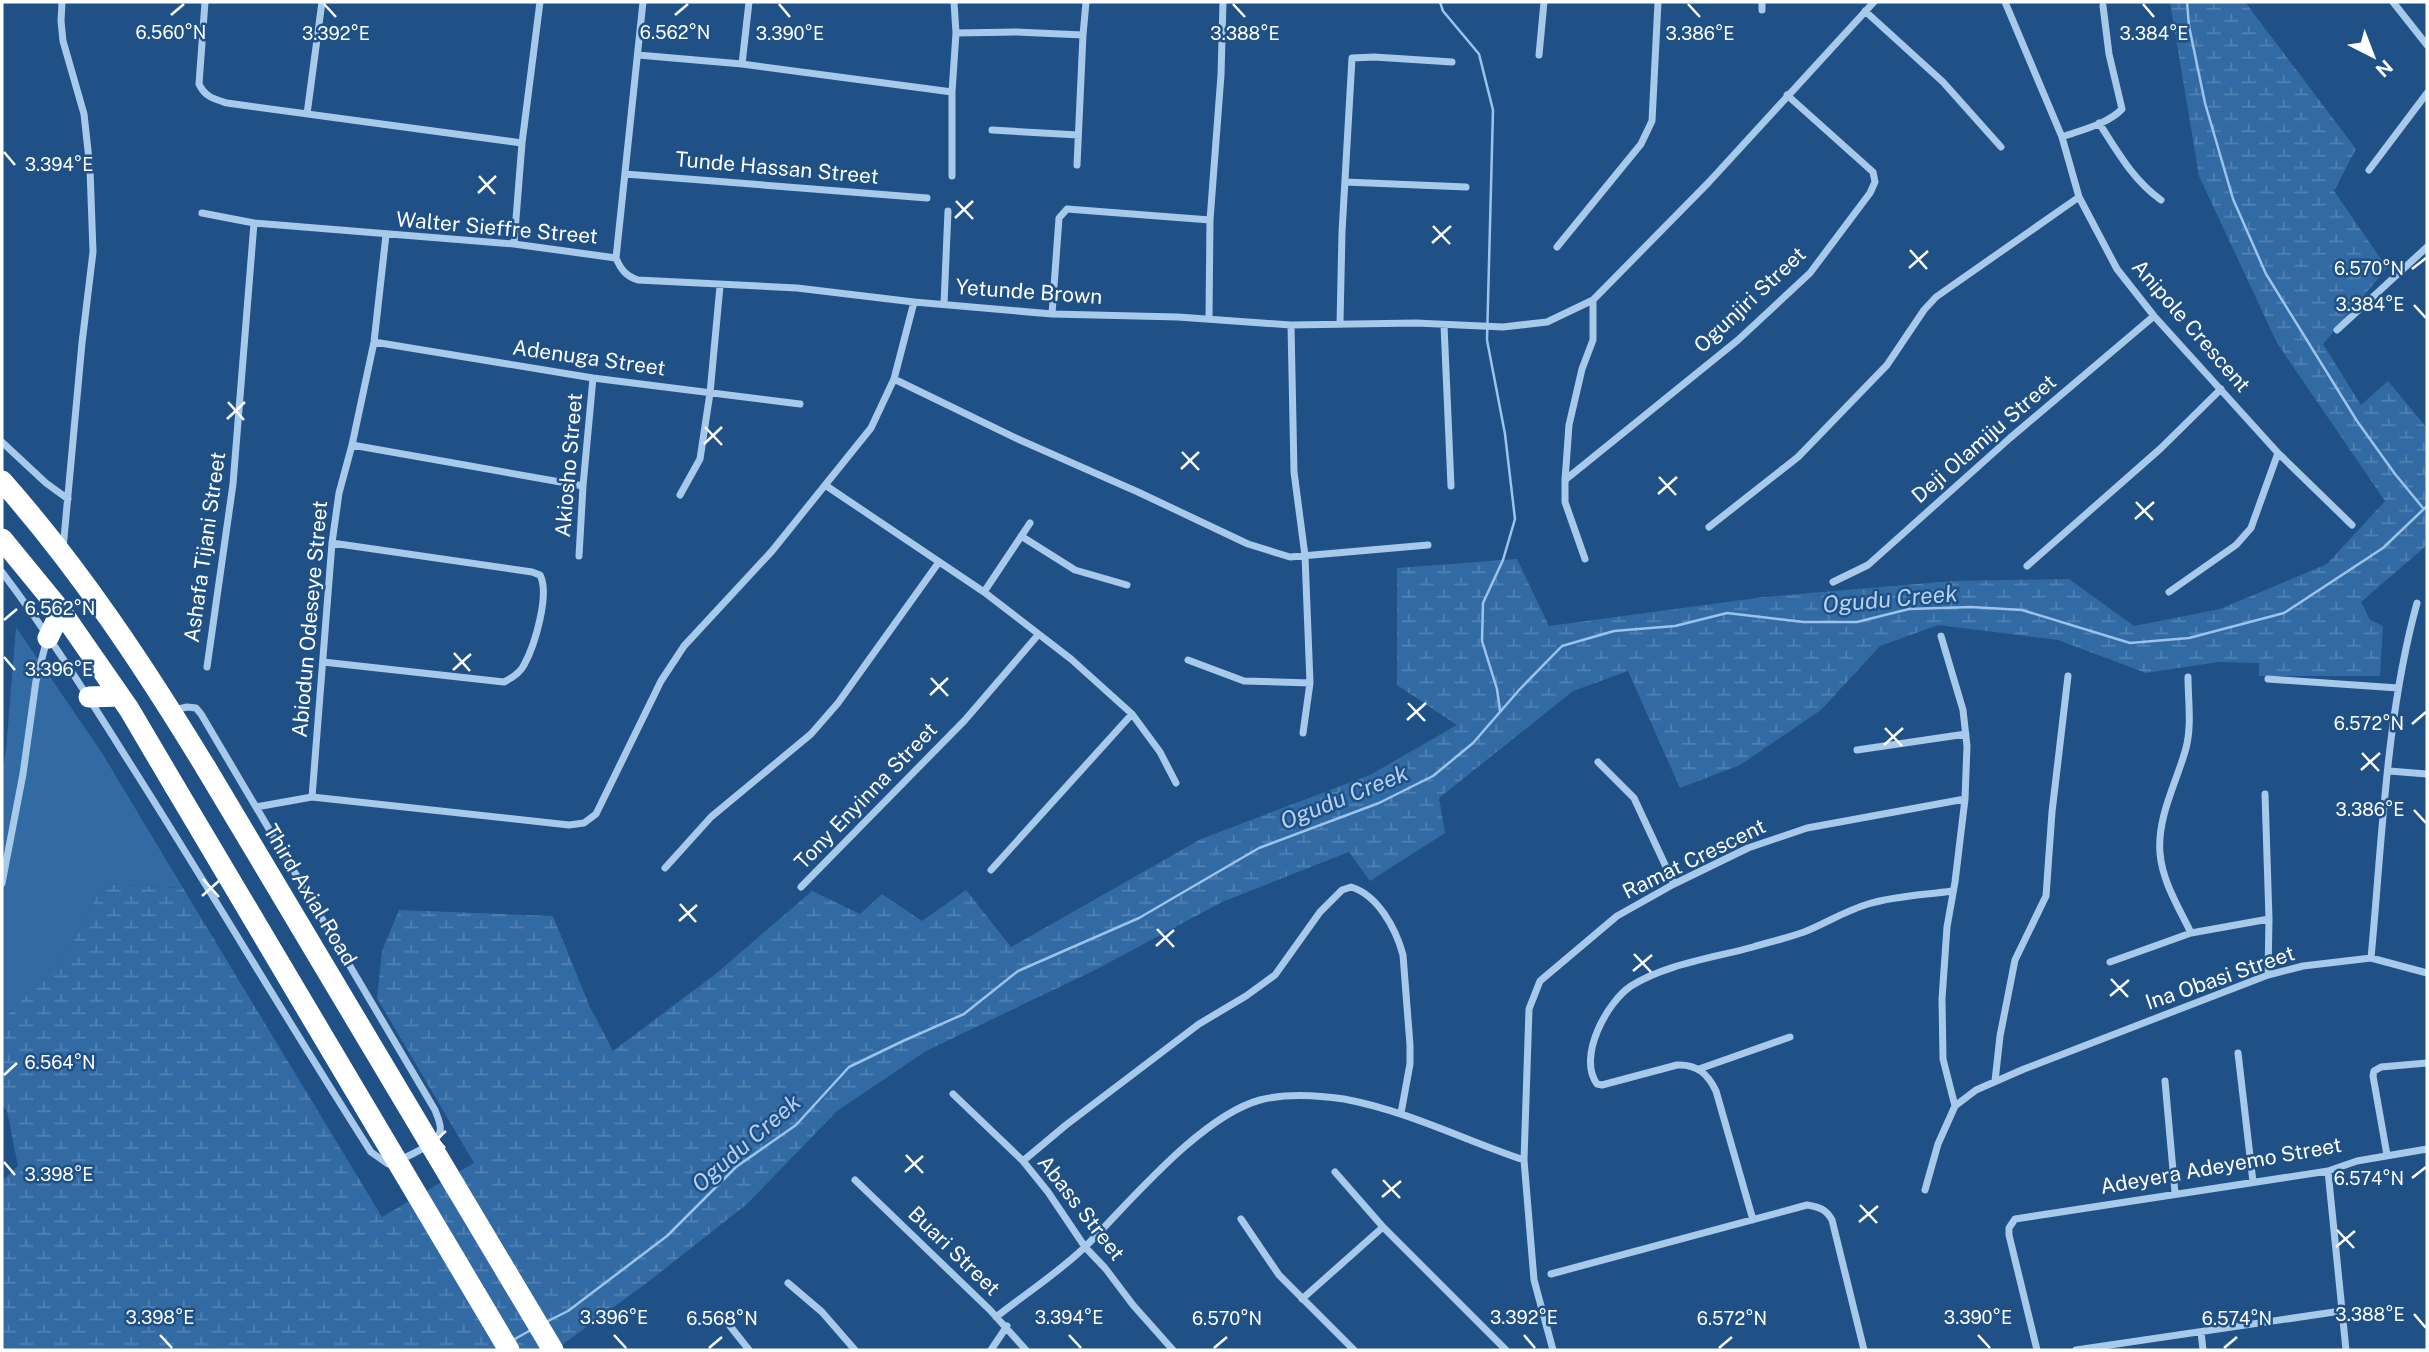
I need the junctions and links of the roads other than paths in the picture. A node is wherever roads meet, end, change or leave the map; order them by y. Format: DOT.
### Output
graph roads {
  1 [pos="62,2"];
  2 [pos="205,2"];
  3 [pos="322,2"];
  4 [pos="541,2"];
  5 [pos="643,2"];
  6 [pos="749,2"];
  7 [pos="954,2"];
  8 [pos="1086,2"];
  9 [pos="1223,2"];
  10 [pos="1544,2"];
  11 [pos="1658,2"];
  12 [pos="1874,2"];
  13 [pos="2005,2"];
  14 [pos="2393,2"];
  15 [pos="2103,6"];
  16 [pos="1865,11"];
  17 [pos="956,33"];
  18 [pos="1083,35"];
  19 [pos="2427,45"];
  20 [pos="638,55"];
  21 [pos="1539,55"];
  22 [pos="1452,62"];
  23 [pos="742,64"];
  24 [pos="952,93"];
  25 [pos="2427,93"];
  26 [pos="1787,95"];
  27 [pos="307,114"];
  28 [pos="2099,123"];
  29 [pos="992,130"];
  30 [pos="1078,135"];
  31 [pos="2062,137"];
  32 [pos="522,143"];
  33 [pos="2001,147"];
  34 [pos="1077,165"];
  35 [pos="2369,170"];
  36 [pos="625,174"];
  37 [pos="951,176"];
  38 [pos="1345,182"];
  39 [pos="1466,187"];
  40 [pos="2079,197"];
  41 [pos="927,198"];
  42 [pos="2161,200"];
  43 [pos="948,211"];
  44 [pos="202,214"];
  45 [pos="1210,220"];
  46 [pos="254,223"];
  47 [pos="386,235"];
  48 [pos="514,244"];
  49 [pos="1557,247"];
  50 [pos="2427,247"];
  51 [pos="616,258"];
  52 [pos="720,286"];
  53 [pos="1593,300"];
  54 [pos="914,302"];
  55 [pos="944,304"];
  56 [pos="1052,314"];
  57 [pos="2154,316"];
  58 [pos="1209,318"];
  59 [pos="1340,323"];
  60 [pos="1291,325"];
  61 [pos="1448,325"];
  62 [pos="2336,330"];
  63 [pos="374,342"];
  64 [pos="593,378"];
  65 [pos="894,379"];
  66 [pos="2221,389"];
  67 [pos="710,393"];
  68 [pos="800,404"];
  69 [pos="2,442"];
  70 [pos="352,445"];
  71 [pos="2278,453"];
  72 [pos="1565,480"];
  73 [pos="2,481"];
  74 [pos="825,485"];
  75 [pos="583,486"];
  76 [pos="1451,486"];
  77 [pos="680,495"];
  78 [pos="68,499"];
  79 [pos="1030,523"];
  80 [pos="2352,525"];
  81 [pos="1709,527"];
  82 [pos="1021,536"];
  83 [pos="2,539"];
  84 [pos="332,543"];
  85 [pos="1428,545"];
  86 [pos="63,554"];
  87 [pos="579,555"];
  88 [pos="1305,556"];
  89 [pos="1585,559"];
  90 [pos="939,562"];
  91 [pos="2027,566"];
  92 [pos="2,572"];
  93 [pos="1833,582"];
  94 [pos="1127,585"];
  95 [pos="984,592"];
  96 [pos="2169,592"];
  97 [pos="2417,603"];
  98 [pos="61,611"];
  99 [pos="1038,635"];
  100 [pos="1941,636"];
  101 [pos="48,638"];
  102 [pos="1188,660"];
  103 [pos="323,662"];
  104 [pos="206,667"];
  105 [pos="2068,676"];
  106 [pos="2188,677"];
  107 [pos="2268,679"];
  108 [pos="1310,683"];
  109 [pos="2398,688"];
  110 [pos="120,696"];
  111 [pos="89,697"];
  112 [pos="171,711"];
  113 [pos="1132,714"];
  114 [pos="1303,733"];
  115 [pos="1966,734"];
  116 [pos="1857,750"];
  117 [pos="1598,762"];
  118 [pos="2389,771"];
  119 [pos="2427,774"];
  120 [pos="1176,783"];
  121 [pos="2264,793"];
  122 [pos="312,797"];
  123 [pos="1965,799"];
  124 [pos="256,807"];
  125 [pos="665,868"];
  126 [pos="991,870"];
  127 [pos="2,883"];
  128 [pos="1674,884"];
  129 [pos="802,887"];
  130 [pos="1952,891"];
  131 [pos="2269,919"];
  132 [pos="2191,933"];
  133 [pos="2371,958"];
  134 [pos="2110,962"];
  135 [pos="2427,973"];
  136 [pos="2268,975"];
  137 [pos="1790,1037"];
  138 [pos="2238,1053"];
  139 [pos="2427,1063"];
  140 [pos="1699,1069"];
  141 [pos="1995,1081"];
  142 [pos="2165,1081"];
  143 [pos="953,1094"];
  144 [pos="1955,1106"];
  145 [pos="1401,1113"];
  146 [pos="2427,1149"];
  147 [pos="2388,1155"];
  148 [pos="1524,1160"];
  149 [pos="1023,1161"];
  150 [pos="2328,1171"];
  151 [pos="1335,1172"];
  152 [pos="855,1180"];
  153 [pos="2253,1182"];
  154 [pos="1925,1190"];
  155 [pos="2175,1193"];
  156 [pos="1241,1219"];
  157 [pos="1754,1220"];
  158 [pos="1383,1227"];
  159 [pos="1085,1247"];
  160 [pos="1551,1274"];
  161 [pos="788,1283"];
  162 [pos="1302,1299"];
  163 [pos="2341,1311"];
  164 [pos="996,1317"];
  165 [pos="730,1326"];
  166 [pos="1007,1326"];
  167 [pos="2201,1332"];
  168 [pos="509,1350"];
  169 [pos="553,1350"];
  170 [pos="749,1350"];
  171 [pos="855,1350"];
  172 [pos="991,1350"];
  173 [pos="1026,1350"];
  174 [pos="1173,1350"];
  175 [pos="1353,1350"];
  176 [pos="1506,1350"];
  177 [pos="1553,1350"];
  178 [pos="1864,1350"];
  179 [pos="2037,1350"];
  180 [pos="2076,1350"];
  181 [pos="2203,1350"];
  182 [pos="2346,1350"];
  1 -- 78 [label="street"];
  2 -- 27 [label="street"];
  3 -- 27 [label="street"];
  4 -- 32 [label="street"];
  5 -- 20 [label="street, Walter Sieffre Street"];
  6 -- 23 [label="street"];
  7 -- 17 [label="street"];
  8 -- 18 [label="street"];
  9 -- 45 [label="street"];
  10 -- 21 [label="street"];
  11 -- 49 [label="street"];
  12 -- 16 [label="street, Yetunde Brown"];
  13 -- 31 [label="street, Anipole Crescent"];
  14 -- 19 [label="street"];
  15 -- 28 [label="street"];
  16 -- 26 [label="street, Yetunde Brown"];
  16 -- 33 [label="street"];
  17 -- 18 [label="street"];
  17 -- 24 [label="street"];
  18 -- 30 [label="street"];
  20 -- 23 [label="street"];
  20 -- 36 [label="street, Walter Sieffre Street"];
  22 -- 38 [label="street"];
  23 -- 24 [label="street"];
  24 -- 37 [label="street"];
  25 -- 35 [label="street"];
  26 -- 53 [label="street, Yetunde Brown"];
  26 -- 72 [label="street, Ogunjiri Street"];
  27 -- 32 [label="street"];
  28 -- 31 [label="street"];
  28 -- 42 [label="street"];
  29 -- 30 [label="street"];
  30 -- 34 [label="street"];
  31 -- 40 [label="street, Anipole Crescent"];
  32 -- 48 [label="street"];
  36 -- 41 [label="street, Tunde Hassan Street"];
  36 -- 51 [label="street, Walter Sieffre Street"];
  38 -- 39 [label="street"];
  38 -- 59 [label="street"];
  40 -- 57 [label="street, Anipole Crescent"];
  40 -- 81 [label="street"];
  43 -- 55 [label="street"];
  44 -- 46 [label="street, Walter Sieffre Street"];
  45 -- 56 [label="street"];
  45 -- 58 [label="street"];
  46 -- 47 [label="street, Walter Sieffre Street"];
  46 -- 104 [label="street, Ashafa Tijani Street"];
  47 -- 48 [label="street, Walter Sieffre Street"];
  47 -- 63 [label="street, Abiodun Odeseye Street"];
  48 -- 51 [label="street, Walter Sieffre Street"];
  50 -- 62 [label="street"];
  51 -- 52 [label="street, Yetunde Brown"];
  52 -- 54 [label="street, Yetunde Brown"];
  52 -- 67 [label="street"];
  53 -- 61 [label="street, Yetunde Brown"];
  53 -- 72 [label="street"];
  54 -- 55 [label="street, Yetunde Brown"];
  54 -- 65 [label="street"];
  55 -- 56 [label="street, Yetunde Brown"];
  56 -- 58 [label="street, Yetunde Brown"];
  57 -- 66 [label="street, Anipole Crescent"];
  57 -- 93 [label="street, Deji Olamiju Street"];
  58 -- 60 [label="street, Yetunde Brown"];
  59 -- 60 [label="street, Yetunde Brown"];
  59 -- 61 [label="street, Yetunde Brown"];
  60 -- 88 [label="street"];
  61 -- 76 [label="street"];
  63 -- 64 [label="street, Adenuga Street"];
  63 -- 70 [label="street, Abiodun Odeseye Street"];
  64 -- 67 [label="street, Adenuga Street"];
  64 -- 75 [label="street, Akiosho Street"];
  65 -- 74 [label="street"];
  65 -- 88 [label="street"];
  66 -- 71 [label="street, Anipole Crescent"];
  66 -- 91 [label="street"];
  67 -- 68 [label="street, Adenuga Street"];
  67 -- 77 [label="street"];
  69 -- 78 [label="street"];
  70 -- 75 [label="street"];
  70 -- 84 [label="street, Abiodun Odeseye Street"];
  71 -- 80 [label="street, Anipole Crescent"];
  71 -- 96 [label="street"];
  72 -- 89 [label="street"];
  73 -- 86 [label="highway, Third Axial Road"];
  74 -- 90 [label="street"];
  74 -- 122 [label="street"];
  75 -- 87 [label="street, Akiosho Street"];
  78 -- 86 [label="street"];
  79 -- 82 [label="street"];
  82 -- 94 [label="street"];
  82 -- 95 [label="street"];
  83 -- 98 [label="highway"];
  84 -- 103 [label="street, Abiodun Odeseye Street"];
  84 -- 103 [label="street"];
  85 -- 88 [label="street"];
  86 -- 112 [label="highway, Third Axial Road"];
  88 -- 108 [label="street"];
  90 -- 95 [label="street"];
  90 -- 125 [label="street"];
  92 -- 101 [label="street"];
  95 -- 99 [label="street"];
  97 -- 109 [label="street"];
  98 -- 101 [label="highway"];
  98 -- 110 [label="highway"];
  99 -- 113 [label="street"];
  99 -- 129 [label="street, Tony Enyinna Street"];
  100 -- 115 [label="street"];
  101 -- 111 [label="street"];
  101 -- 127 [label="street"];
  102 -- 108 [label="street"];
  103 -- 122 [label="street, Abiodun Odeseye Street"];
  105 -- 141 [label="street"];
  106 -- 132 [label="street"];
  107 -- 109 [label="street"];
  108 -- 114 [label="street"];
  109 -- 118 [label="street"];
  110 -- 111 [label="highway"];
  110 -- 168 [label="highway, bridge"];
  111 -- 124 [label="street"];
  112 -- 124 [label="street"];
  112 -- 169 [label="highway, Third Axial Road, bridge"];
  113 -- 120 [label="street"];
  113 -- 126 [label="street"];
  115 -- 116 [label="street"];
  115 -- 123 [label="street"];
  117 -- 128 [label="street"];
  118 -- 119 [label="street"];
  118 -- 133 [label="street"];
  121 -- 131 [label="street"];
  122 -- 124 [label="street"];
  123 -- 128 [label="street, Ramat Crescent"];
  123 -- 130 [label="street"];
  128 -- 148 [label="street, Ramat Crescent"];
  130 -- 140 [label="street"];
  130 -- 144 [label="street"];
  131 -- 132 [label="street"];
  131 -- 136 [label="street"];
  132 -- 134 [label="street"];
  133 -- 135 [label="street, Ina Obasi Street"];
  133 -- 136 [label="street, Ina Obasi Street"];
  136 -- 141 [label="street, Ina Obasi Street"];
  137 -- 140 [label="street"];
  138 -- 153 [label="street"];
  139 -- 147 [label="street"];
  140 -- 157 [label="street"];
  141 -- 144 [label="street, Ina Obasi Street"];
  142 -- 155 [label="street"];
  143 -- 149 [label="street, Abass Street"];
  144 -- 154 [label="street"];
  145 -- 148 [label="street"];
  145 -- 149 [label="street"];
  145 -- 159 [label="street"];
  146 -- 147 [label="street, Adeyera Adeyemo Street"];
  147 -- 150 [label="street, Adeyera Adeyemo Street"];
  148 -- 177 [label="street, Ramat Crescent"];
  149 -- 159 [label="street, Abass Street"];
  150 -- 153 [label="street, Adeyera Adeyemo Street"];
  150 -- 163 [label="street"];
  151 -- 158 [label="street"];
  152 -- 164 [label="street, Buari Street"];
  153 -- 155 [label="street, Adeyera Adeyemo Street"];
  155 -- 179 [label="street, Adeyera Adeyemo Street"];
  156 -- 162 [label="street"];
  157 -- 160 [label="street"];
  157 -- 178 [label="street"];
  158 -- 162 [label="street"];
  158 -- 176 [label="street"];
  159 -- 164 [label="street"];
  159 -- 174 [label="street, Abass Street"];
  161 -- 171 [label="street"];
  162 -- 175 [label="street"];
  163 -- 167 [label="street"];
  163 -- 182 [label="street"];
  164 -- 166 [label="street, Buari Street"];
  165 -- 170 [label="street"];
  166 -- 172 [label="street"];
  166 -- 173 [label="street, Buari Street"];
  167 -- 180 [label="street"];
  167 -- 181 [label="street"];
}
